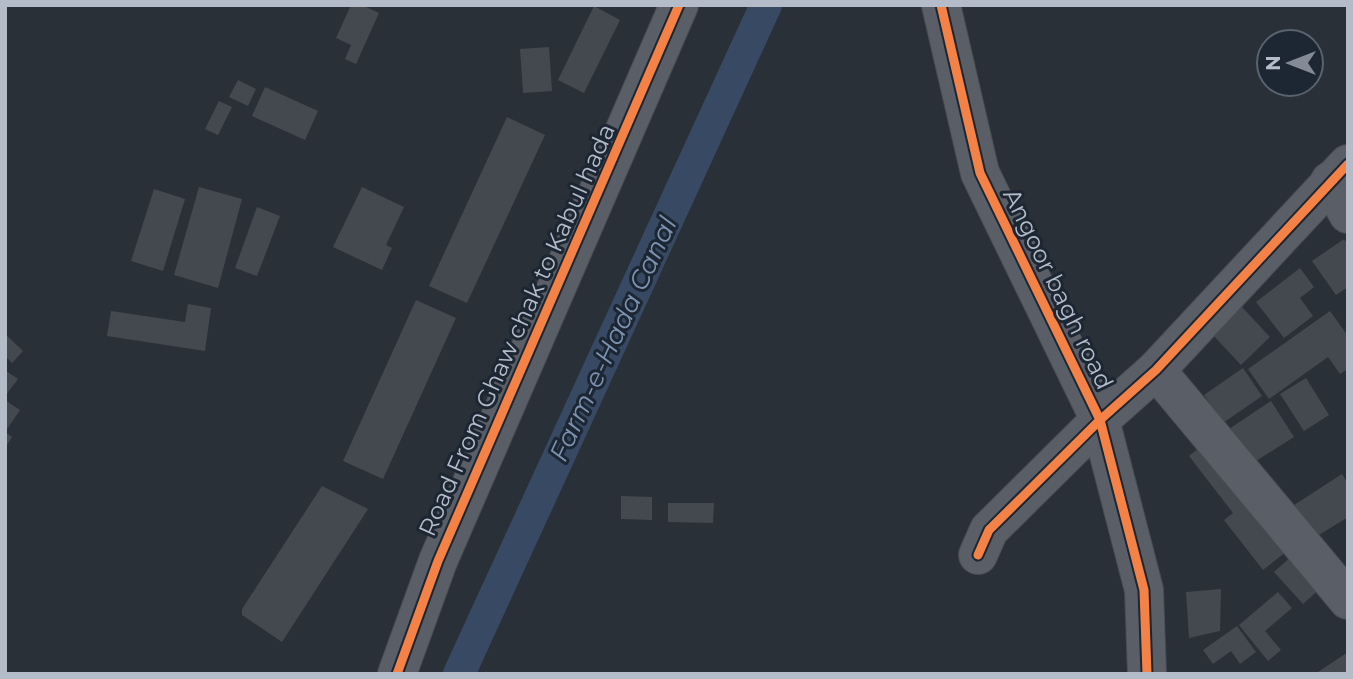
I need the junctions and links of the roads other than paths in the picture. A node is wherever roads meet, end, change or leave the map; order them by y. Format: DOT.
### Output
graph roads {
  1 [pos="679,5"];
  2 [pos="941,5"];
  3 [pos="1339,172"];
  4 [pos="1348,214"];
  5 [pos="1156,370"];
  6 [pos="1100,420"];
  7 [pos="978,555"];
  8 [pos="1348,600"];
  9 [pos="397,674"];
  10 [pos="1147,674"];
  1 -- 9 [label="street, Road From Ghaw chak to Kabul hada"];
  2 -- 6 [label="street, Angoor bagh road"];
  3 -- 4 [label="street"];
  3 -- 5 [label="street"];
  5 -- 6 [label="street"];
  5 -- 8 [label="street"];
  6 -- 7 [label="street"];
  6 -- 10 [label="street, Angoor bagh road"];
}
